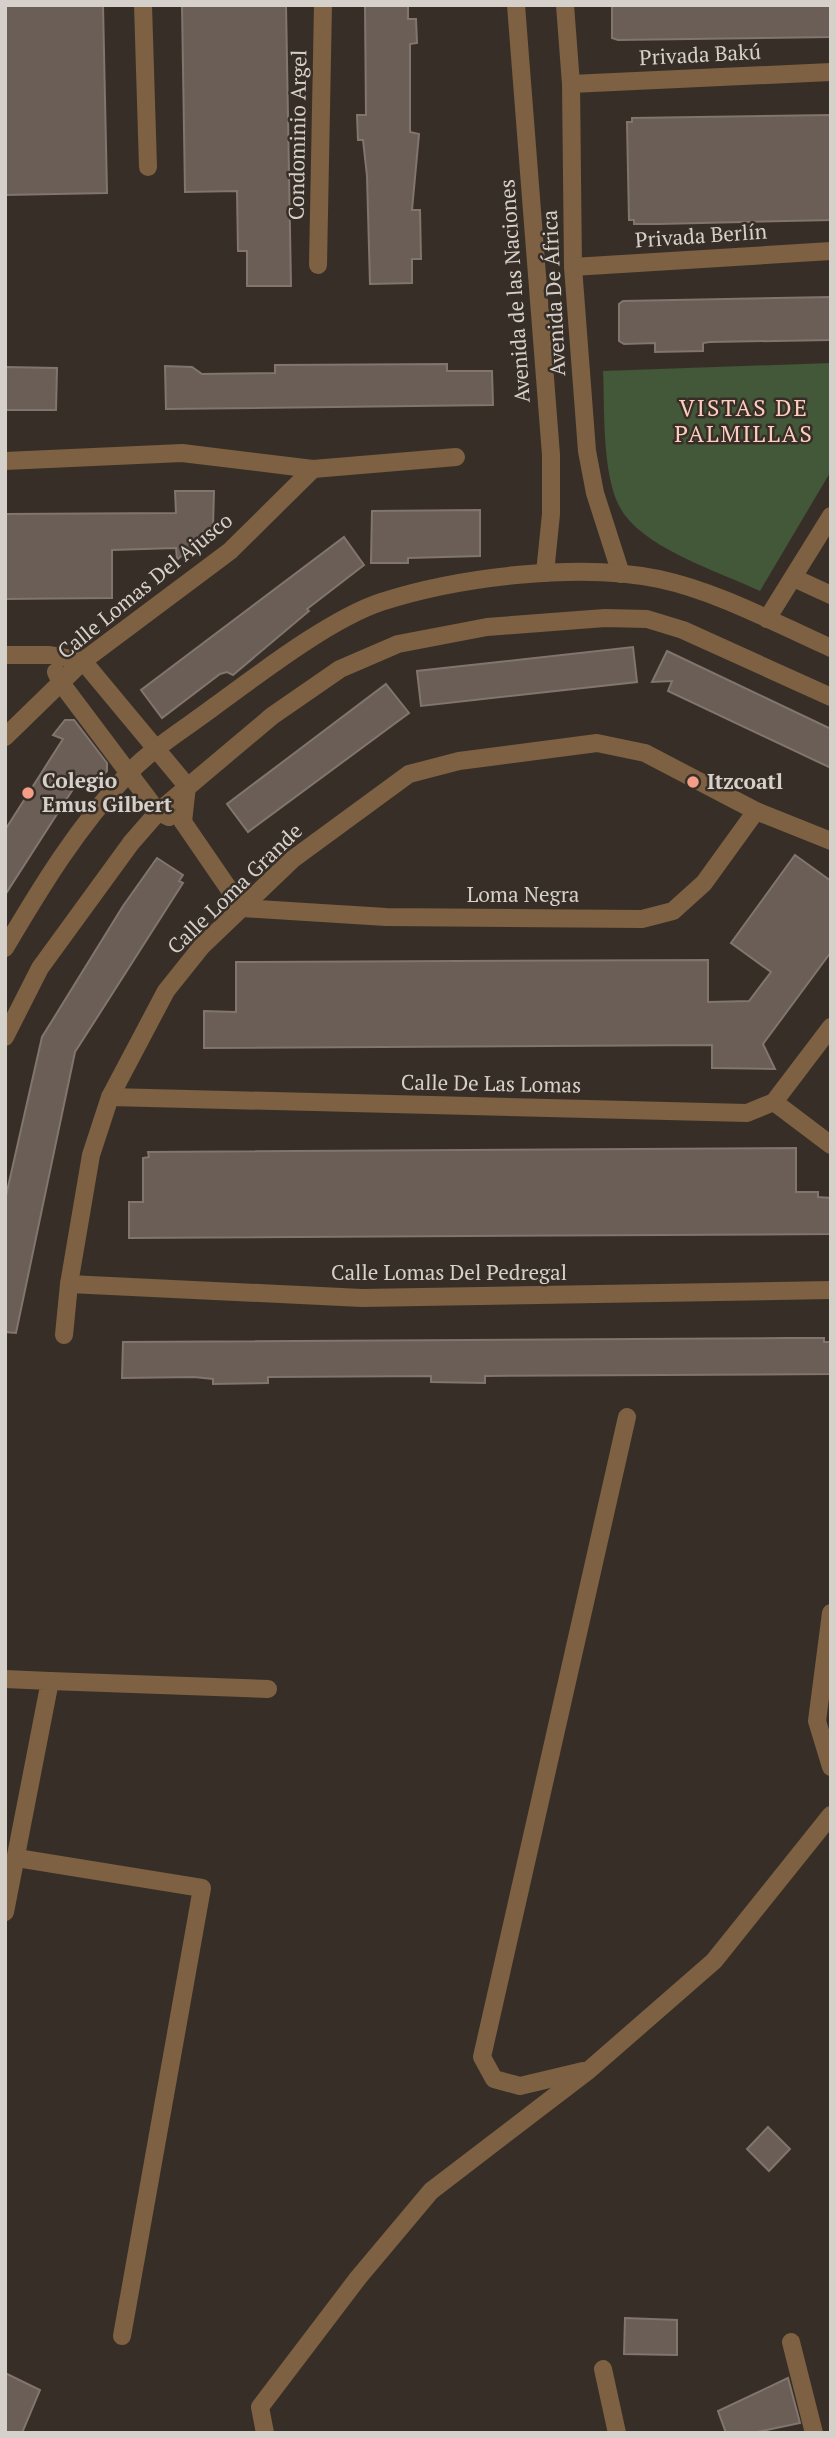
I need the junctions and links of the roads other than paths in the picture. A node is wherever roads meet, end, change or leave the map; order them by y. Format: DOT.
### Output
graph roads {
  1 [pos="143,5"];
  2 [pos="323,5"];
  3 [pos="516,5"];
  4 [pos="565,5"];
  5 [pos="831,72"];
  6 [pos="571,84"];
  7 [pos="148,167"];
  8 [pos="831,251"];
  9 [pos="318,265"];
  10 [pos="573,267"];
  11 [pos="456,457"];
  12 [pos="5,461"];
  13 [pos="313,470"];
  14 [pos="831,516"];
  15 [pos="545,573"];
  16 [pos="621,574"];
  17 [pos="794,578"];
  18 [pos="831,595"];
  19 [pos="767,619"];
  20 [pos="831,648"];
  21 [pos="5,654"];
  22 [pos="50,655"];
  23 [pos="83,661"];
  24 [pos="61,683"];
  25 [pos="831,697"];
  26 [pos="5,737"];
  27 [pos="158,748"];
  28 [pos="129,773"];
  29 [pos="187,786"];
  30 [pos="756,811"];
  31 [pos="158,812"];
  32 [pos="183,822"];
  33 [pos="831,841"];
  34 [pos="242,908"];
  35 [pos="5,948"];
  36 [pos="831,1027"];
  37 [pos="5,1037"];
  38 [pos="110,1097"];
  39 [pos="774,1102"];
  40 [pos="831,1144"];
  41 [pos="69,1284"];
  42 [pos="831,1290"];
  43 [pos="64,1335"];
  44 [pos="627,1417"];
  45 [pos="831,1613"];
  46 [pos="5,1679"];
  47 [pos="50,1681"];
  48 [pos="268,1689"];
  49 [pos="831,1768"];
  50 [pos="831,1815"];
  51 [pos="17,1858"];
  52 [pos="5,1912"];
  53 [pos="589,2070"];
  54 [pos="122,2336"];
  55 [pos="791,2342"];
  56 [pos="603,2369"];
  57 [pos="265,2433"];
  58 [pos="617,2433"];
  59 [pos="814,2433"];
  1 -- 7 [label="street"];
  2 -- 9 [label="street, Condominio Argel"];
  3 -- 15 [label="street, Avenida de las Naciones"];
  4 -- 6 [label="street, Avenida De África"];
  5 -- 6 [label="street, Privada Bakú"];
  6 -- 10 [label="street, Avenida De África"];
  8 -- 10 [label="street, Privada Berlín"];
  10 -- 16 [label="street, Avenida De África"];
  11 -- 13 [label="street"];
  12 -- 13 [label="street"];
  13 -- 23 [label="street, Calle Lomas Del Ajusco"];
  14 -- 17 [label="street"];
  15 -- 16 [label="street"];
  15 -- 27 [label="street"];
  16 -- 19 [label="street"];
  17 -- 18 [label="street"];
  17 -- 19 [label="street"];
  19 -- 20 [label="street"];
  21 -- 22 [label="street"];
  22 -- 23 [label="street"];
  22 -- 24 [label="street"];
  23 -- 24 [label="street, Calle Lomas Del Ajusco"];
  23 -- 27 [label="street"];
  24 -- 26 [label="street, Calle Lomas Del Ajusco"];
  24 -- 28 [label="street"];
  25 -- 29 [label="street"];
  27 -- 28 [label="street"];
  27 -- 29 [label="street"];
  28 -- 31 [label="street"];
  28 -- 35 [label="street"];
  29 -- 31 [label="street"];
  29 -- 32 [label="street"];
  30 -- 33 [label="street, Calle Loma Grande"];
  30 -- 34 [label="street, Loma Negra"];
  30 -- 34 [label="street, Calle Loma Grande"];
  31 -- 32 [label="street"];
  31 -- 37 [label="street"];
  32 -- 34 [label="street"];
  34 -- 38 [label="street, Calle Loma Grande"];
  36 -- 39 [label="street"];
  38 -- 39 [label="street, Calle De Las Lomas"];
  38 -- 41 [label="street, Calle Loma Grande"];
  39 -- 40 [label="street"];
  41 -- 42 [label="street, Calle Lomas Del Pedregal"];
  41 -- 43 [label="street, Calle Loma Grande"];
  44 -- 53 [label="street"];
  45 -- 49 [label="street"];
  46 -- 47 [label="street"];
  47 -- 48 [label="street"];
  47 -- 51 [label="street"];
  50 -- 53 [label="street"];
  51 -- 52 [label="street"];
  51 -- 54 [label="street"];
  53 -- 57 [label="street"];
  55 -- 59 [label="street"];
  56 -- 58 [label="street"];
}
